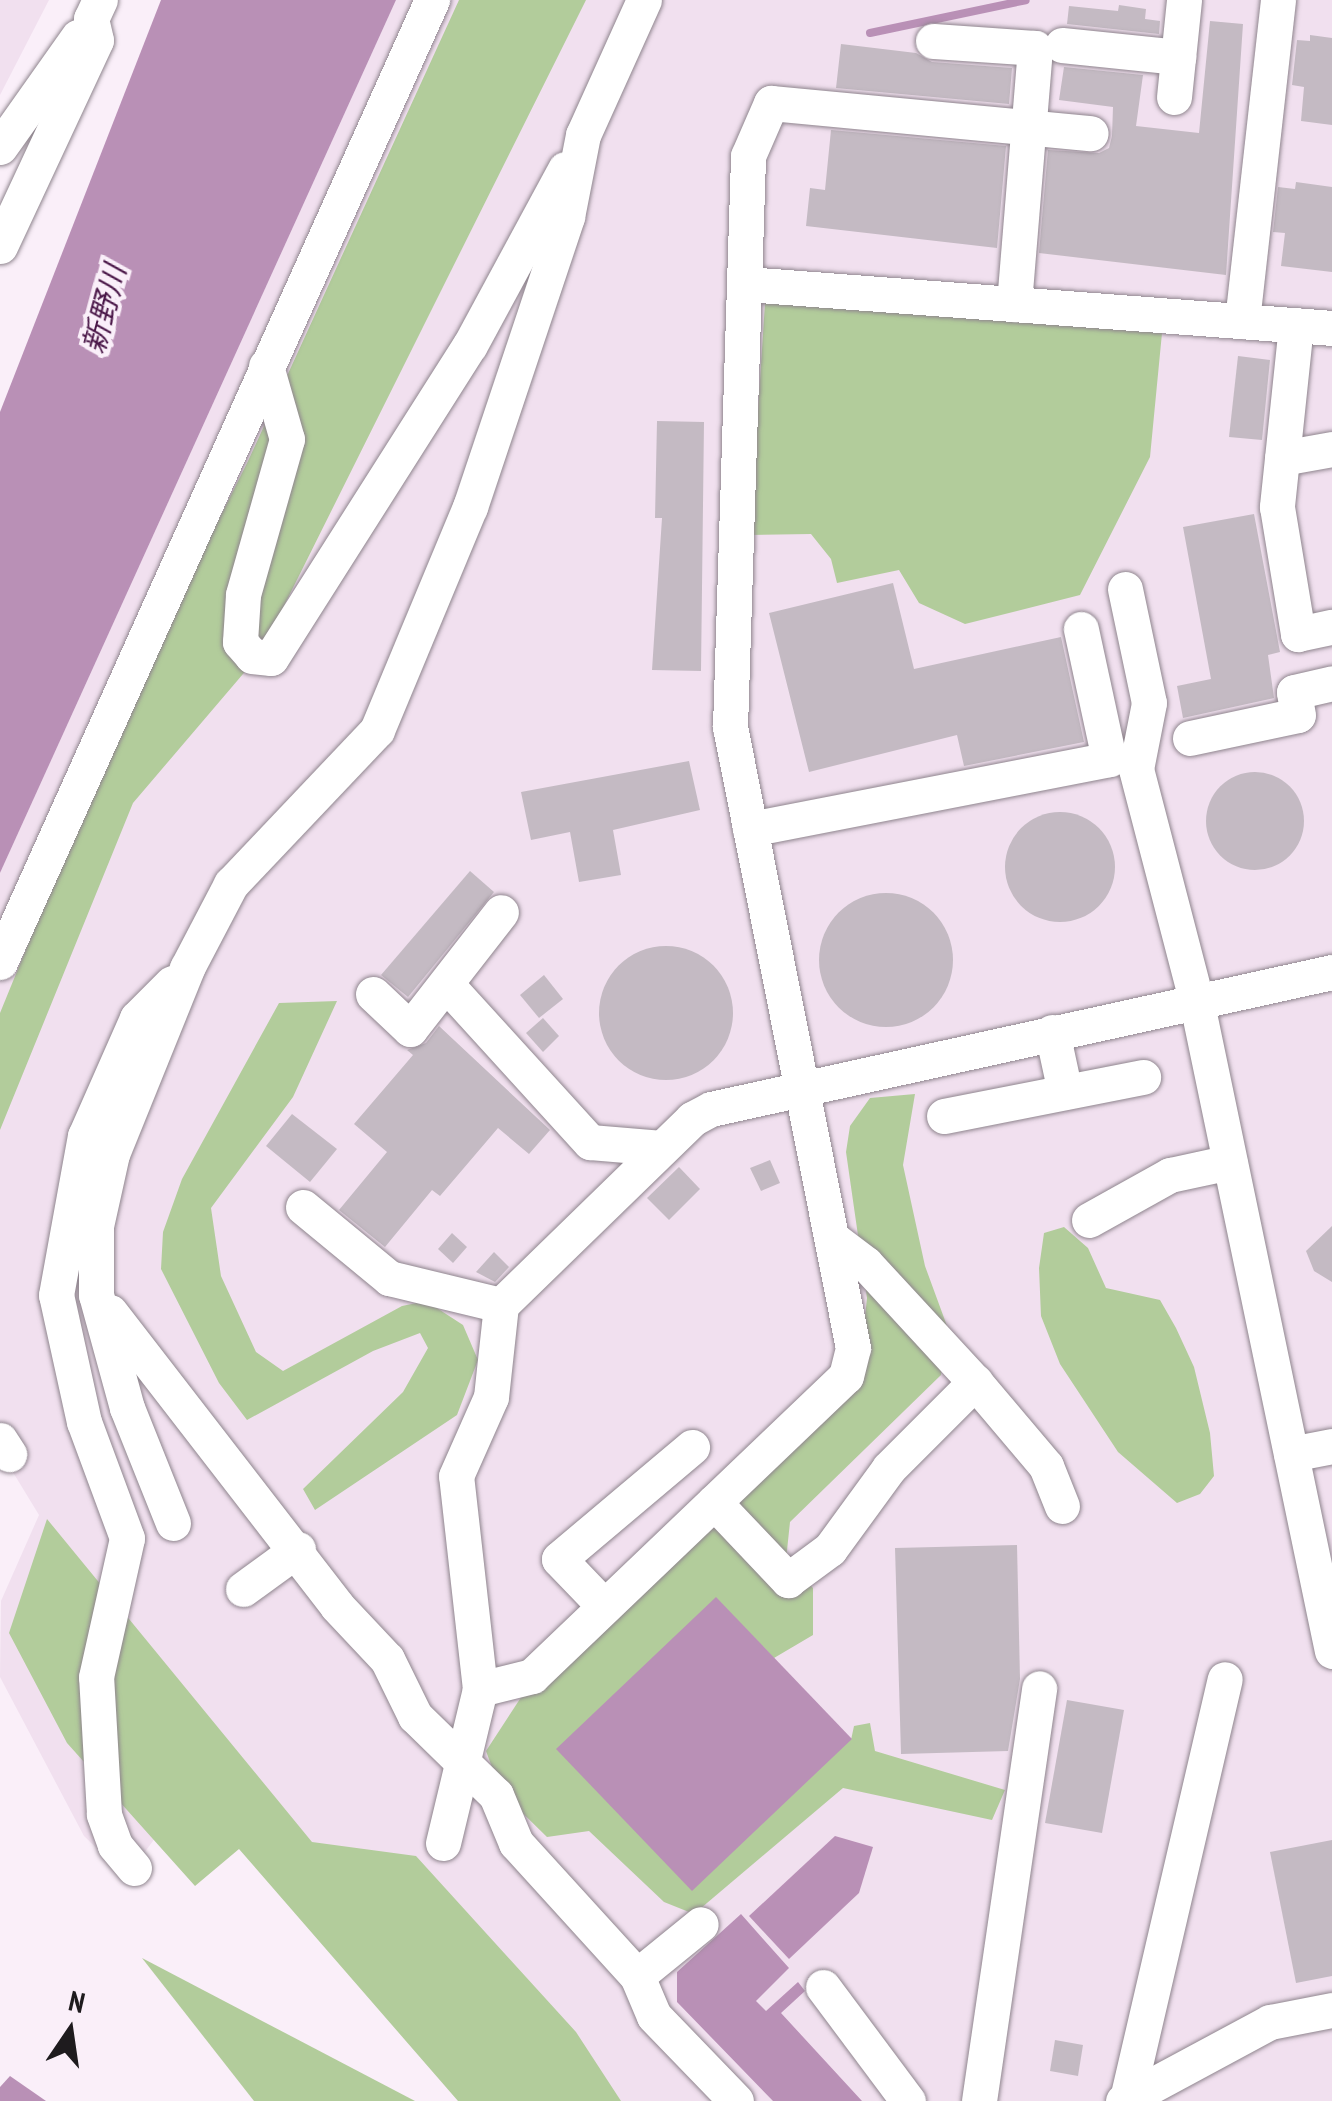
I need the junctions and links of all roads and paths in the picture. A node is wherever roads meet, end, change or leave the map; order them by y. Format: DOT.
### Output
graph roads {
  1 [pos="432,0"];
  2 [pos="644,0"];
  3 [pos="1184,0"];
  4 [pos="1278,0"];
  5 [pos="95,9"];
  6 [pos="934,40"];
  7 [pos="1062,45"];
  8 [pos="1178,57"];
  9 [pos="1174,97"];
  10 [pos="1028,130"];
  11 [pos="1092,134"];
  12 [pos="583,136"];
  13 [pos="0,146"];
  14 [pos="0,246"];
  15 [pos="746,284"];
  16 [pos="1014,304"];
  17 [pos="1242,321"];
  18 [pos="1296,325"];
  19 [pos="1332,328"];
  20 [pos="266,366"];
  21 [pos="1332,449"];
  22 [pos="1282,458"];
  23 [pos="1126,590"];
  24 [pos="1332,627"];
  25 [pos="1081,629"];
  26 [pos="1332,683"];
  27 [pos="1190,738"];
  28 [pos="750,829"];
  29 [pos="501,912"];
  30 [pos="0,962"];
  31 [pos="187,968"];
  32 [pos="1332,972"];
  33 [pos="446,984"];
  34 [pos="373,994"];
  35 [pos="1196,999"];
  36 [pos="1052,1032"];
  37 [pos="1143,1077"];
  38 [pos="805,1089"];
  39 [pos="1065,1092"];
  40 [pos="944,1116"];
  41 [pos="662,1148"];
  42 [pos="1230,1162"];
  43 [pos="303,1207"];
  44 [pos="1089,1220"];
  45 [pos="833,1239"];
  46 [pos="96,1296"];
  47 [pos="502,1305"];
  48 [pos="975,1382"];
  49 [pos="692,1446"];
  50 [pos="1332,1446"];
  51 [pos="1291,1454"];
  52 [pos="714,1502"];
  53 [pos="1062,1506"];
  54 [pos="173,1523"];
  55 [pos="298,1550"];
  56 [pos="244,1588"];
  57 [pos="604,1606"];
  58 [pos="1332,1651"];
  59 [pos="1225,1679"];
  60 [pos="480,1688"];
  61 [pos="1039,1688"];
  62 [pos="464,1768"];
  63 [pos="443,1843"];
  64 [pos="134,1868"];
  65 [pos="702,1924"];
  66 [pos="637,1976"];
  67 [pos="823,1987"];
  68 [pos="1332,2010"];
  69 [pos="1125,2100"];
  70 [pos="736,2101"];
  71 [pos="908,2101"];
  72 [pos="978,2101"];
  1 -- 20 [label="street"];
  2 -- 12 [label="street"];
  3 -- 8 [label="street"];
  4 -- 17 [label="street"];
  5 -- 13 [label="street"];
  5 -- 14 [label="street"];
  6 -- 10 [label="street"];
  7 -- 8 [label="street"];
  8 -- 9 [label="street"];
  10 -- 11 [label="street"];
  10 -- 15 [label="street"];
  10 -- 16 [label="street"];
  12 -- 20 [label="street"];
  12 -- 31 [label="street"];
  15 -- 16 [label="street"];
  15 -- 28 [label="street"];
  16 -- 17 [label="street"];
  17 -- 18 [label="street"];
  18 -- 19 [label="street"];
  18 -- 22 [label="street"];
  20 -- 30 [label="street"];
  21 -- 22 [label="street"];
  22 -- 24 [label="street"];
  23 -- 35 [label="street"];
  25 -- 28 [label="street"];
  26 -- 27 [label="street"];
  28 -- 38 [label="street"];
  29 -- 33 [label="street"];
  31 -- 46 [label="street"];
  31 -- 64 [label="street"];
  32 -- 35 [label="street"];
  33 -- 34 [label="street"];
  33 -- 41 [label="street"];
  35 -- 36 [label="street"];
  35 -- 42 [label="street"];
  36 -- 38 [label="street"];
  36 -- 39 [label="street"];
  37 -- 39 [label="street"];
  38 -- 41 [label="street"];
  38 -- 45 [label="street"];
  39 -- 40 [label="street"];
  41 -- 47 [label="street"];
  42 -- 44 [label="street"];
  42 -- 51 [label="street"];
  43 -- 47 [label="street"];
  45 -- 48 [label="street"];
  45 -- 52 [label="street"];
  46 -- 54 [label="street"];
  46 -- 55 [label="street"];
  47 -- 60 [label="street"];
  48 -- 52 [label="street"];
  48 -- 53 [label="street"];
  49 -- 57 [label="street"];
  50 -- 51 [label="street"];
  51 -- 58 [label="street"];
  52 -- 57 [label="street"];
  55 -- 56 [label="street"];
  55 -- 62 [label="street"];
  57 -- 60 [label="street"];
  59 -- 69 [label="street"];
  60 -- 62 [label="street"];
  61 -- 72 [label="street"];
  62 -- 63 [label="street"];
  62 -- 66 [label="street"];
  65 -- 66 [label="street"];
  66 -- 70 [label="street"];
  67 -- 71 [label="street"];
  68 -- 69 [label="street"];
}
